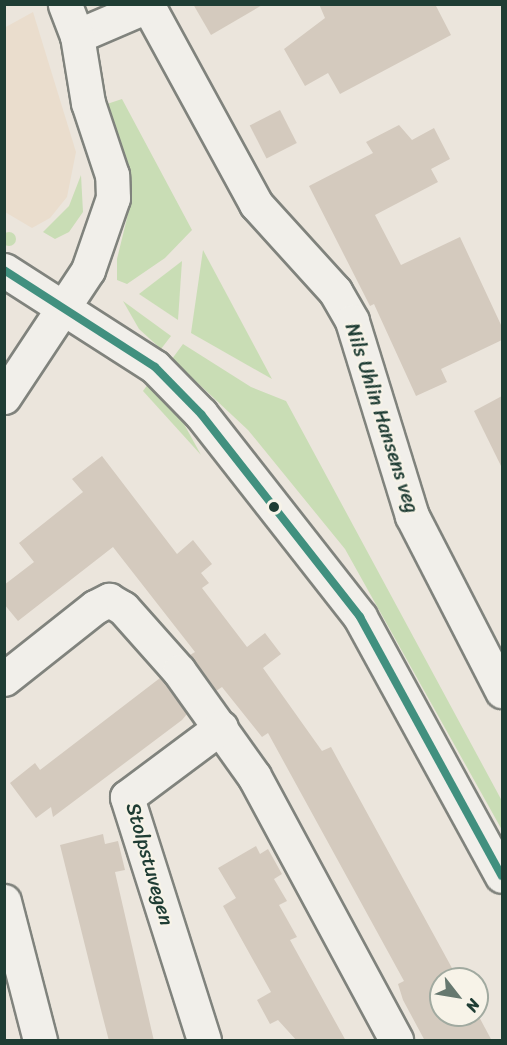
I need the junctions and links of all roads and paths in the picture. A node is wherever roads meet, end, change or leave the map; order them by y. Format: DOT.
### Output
graph roads {
  1 [pos="65,4"];
  2 [pos="147,5"];
  3 [pos="77,36"];
  4 [pos="4,270"];
  5 [pos="65,307"];
  6 [pos="4,397"];
  7 [pos="4,679"];
  8 [pos="502,691"];
  9 [pos="221,727"];
  10 [pos="502,876"];
  11 [pos="4,901"];
  12 [pos="40,1041"];
  13 [pos="204,1041"];
  14 [pos="396,1041"];
  1 -- 3 [label="street"];
  2 -- 3 [label="street, Nils Uhlin Hansens veg"];
  2 -- 8 [label="street, Nils Uhlin Hansens veg"];
  3 -- 5 [label="street"];
  4 -- 5 [label="street"];
  5 -- 6 [label="street"];
  5 -- 10 [label="street"];
  7 -- 9 [label="street"];
  9 -- 13 [label="street, Stolpstuvegen"];
  9 -- 14 [label="street"];
  11 -- 12 [label="street"];
}
